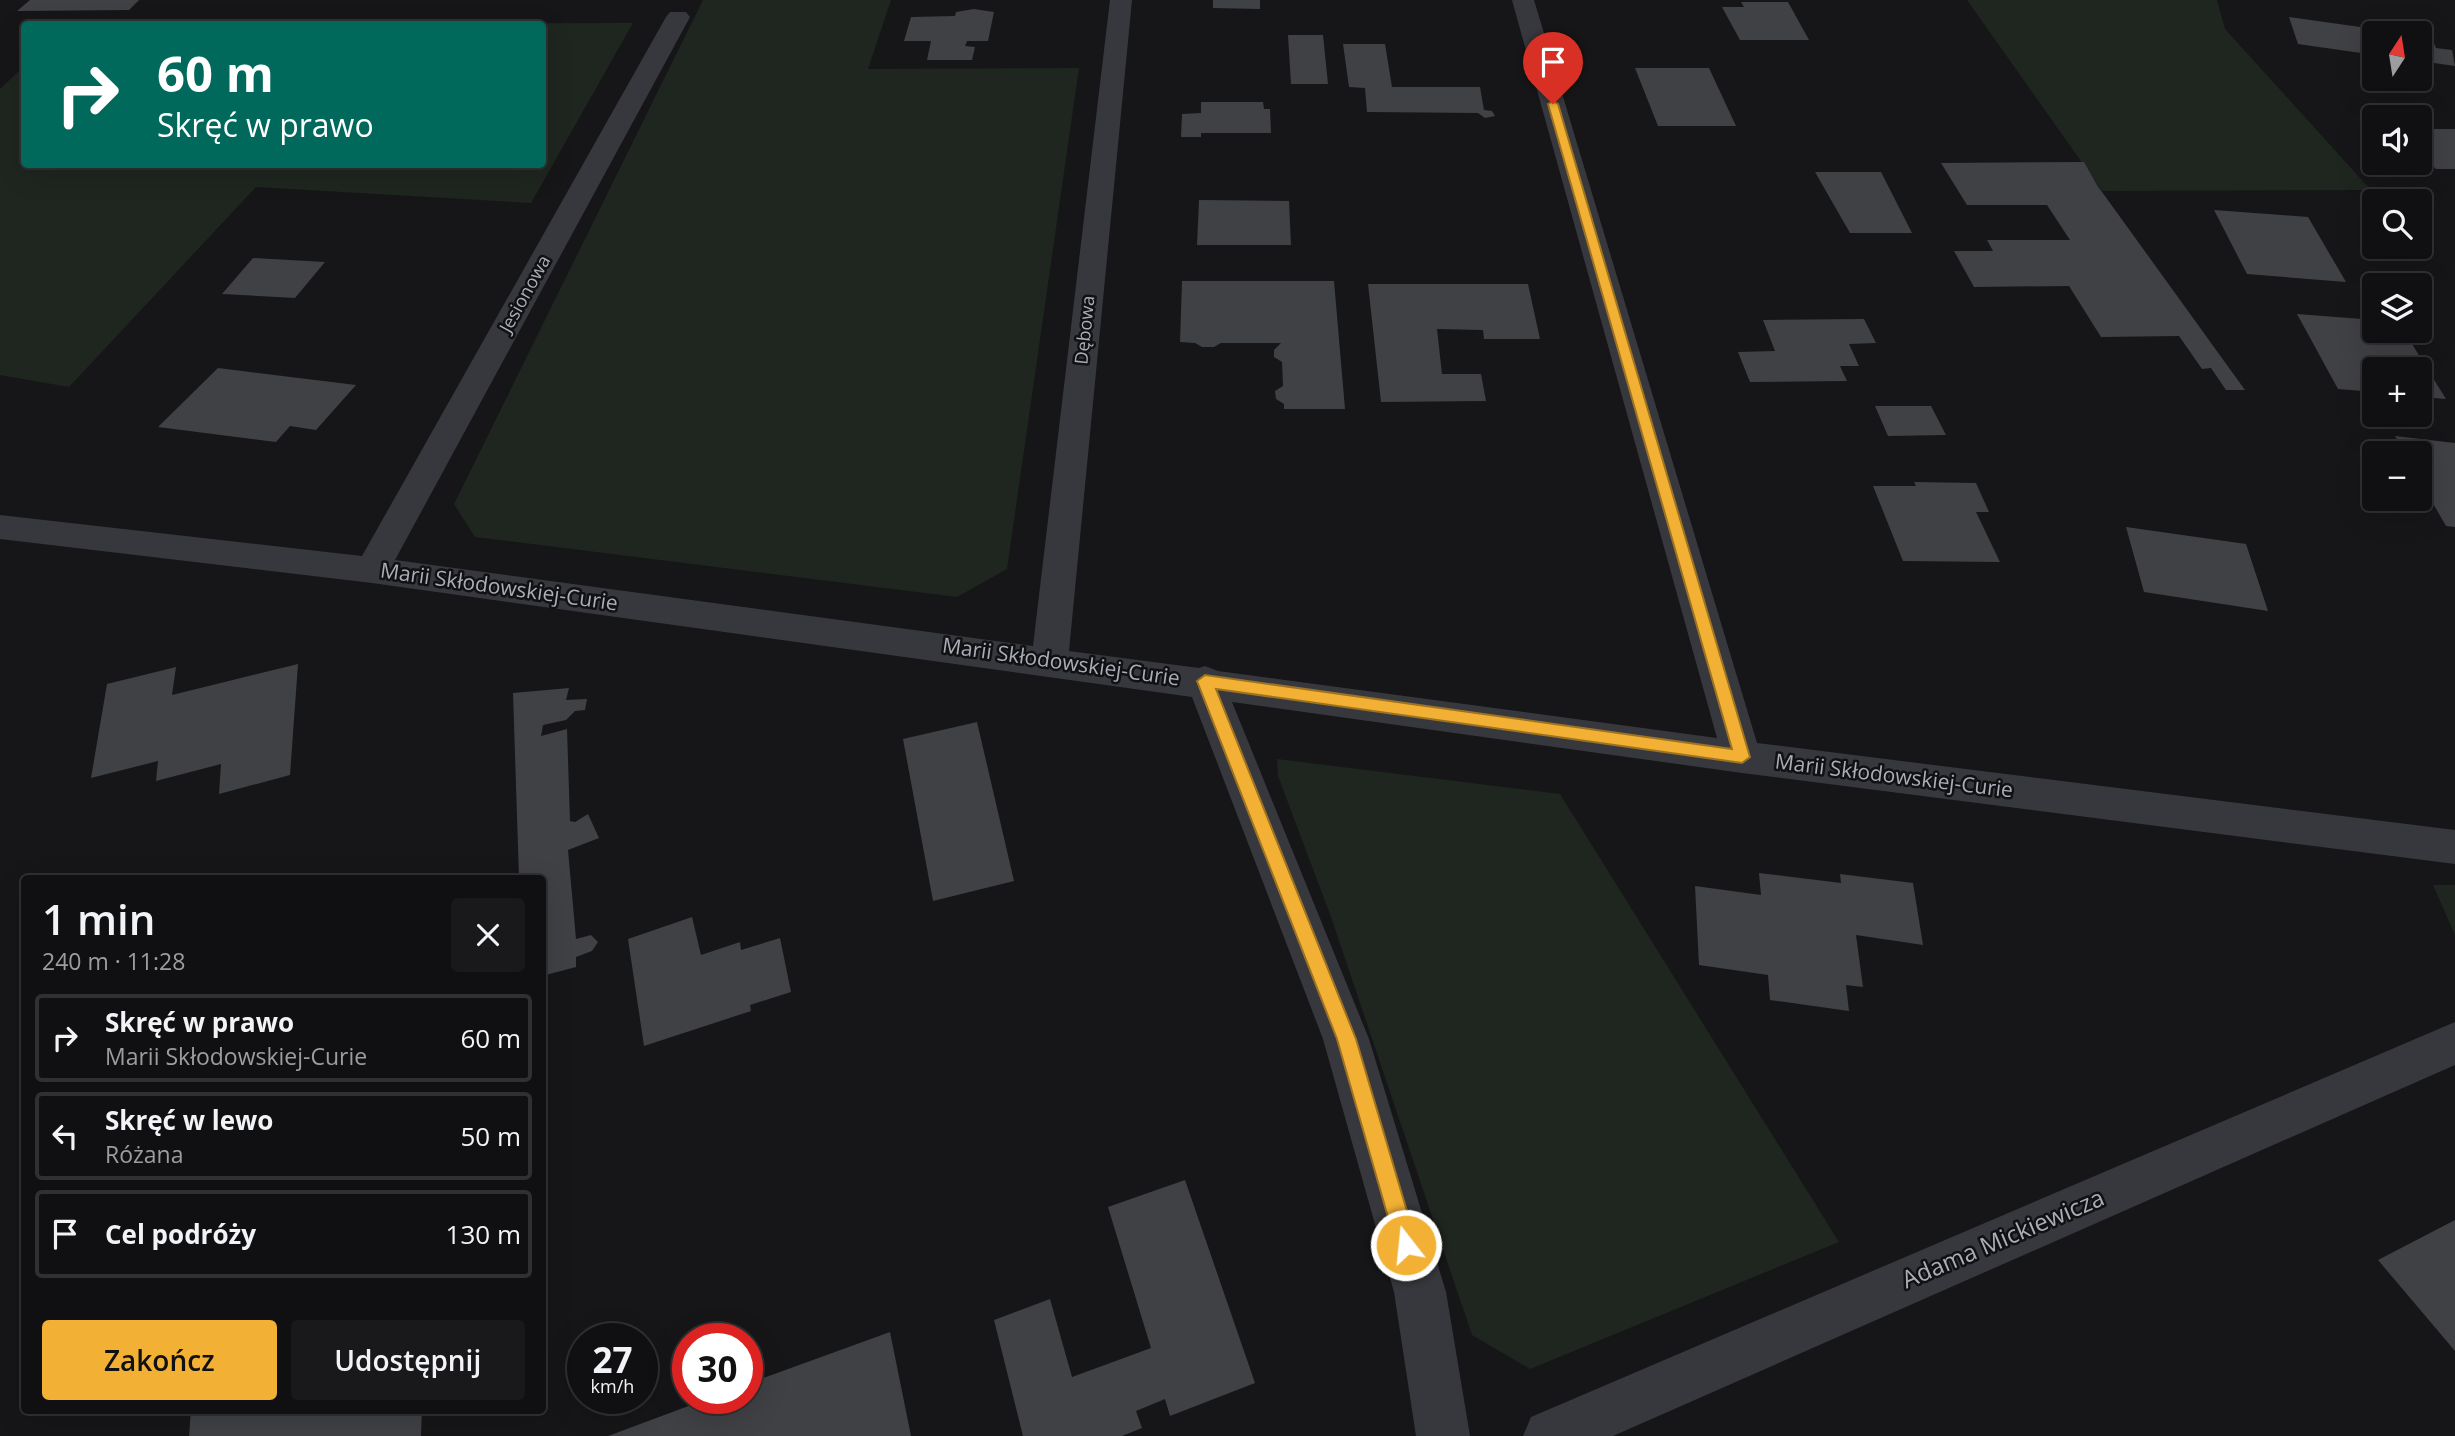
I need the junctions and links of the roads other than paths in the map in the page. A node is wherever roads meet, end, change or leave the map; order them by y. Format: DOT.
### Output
graph roads {
  1 [pos="1121,0"];
  2 [pos="1523,0"];
  3 [pos="678,18"];
  4 [pos="0,527"];
  5 [pos="372,570"];
  6 [pos="1050,660"];
  7 [pos="1205,681"];
  8 [pos="1742,757"];
  9 [pos="2455,847"];
  10 [pos="2455,1043"];
  11 [pos="1443,1436"];
  12 [pos="1550,1436"];
  1 -- 6 [label="street, Dębowa"];
  2 -- 8 [label="street"];
  3 -- 5 [label="street, Jesionowa"];
  4 -- 5 [label="street, Marii Skłodowskiej-Curie"];
  5 -- 6 [label="street, Marii Skłodowskiej-Curie"];
  6 -- 7 [label="street, Marii Skłodowskiej-Curie"];
  7 -- 8 [label="street, Marii Skłodowskiej-Curie"];
  7 -- 11 [label="street"];
  8 -- 9 [label="street, Marii Skłodowskiej-Curie"];
  10 -- 12 [label="street, Adama Mickiewicza"];
}
